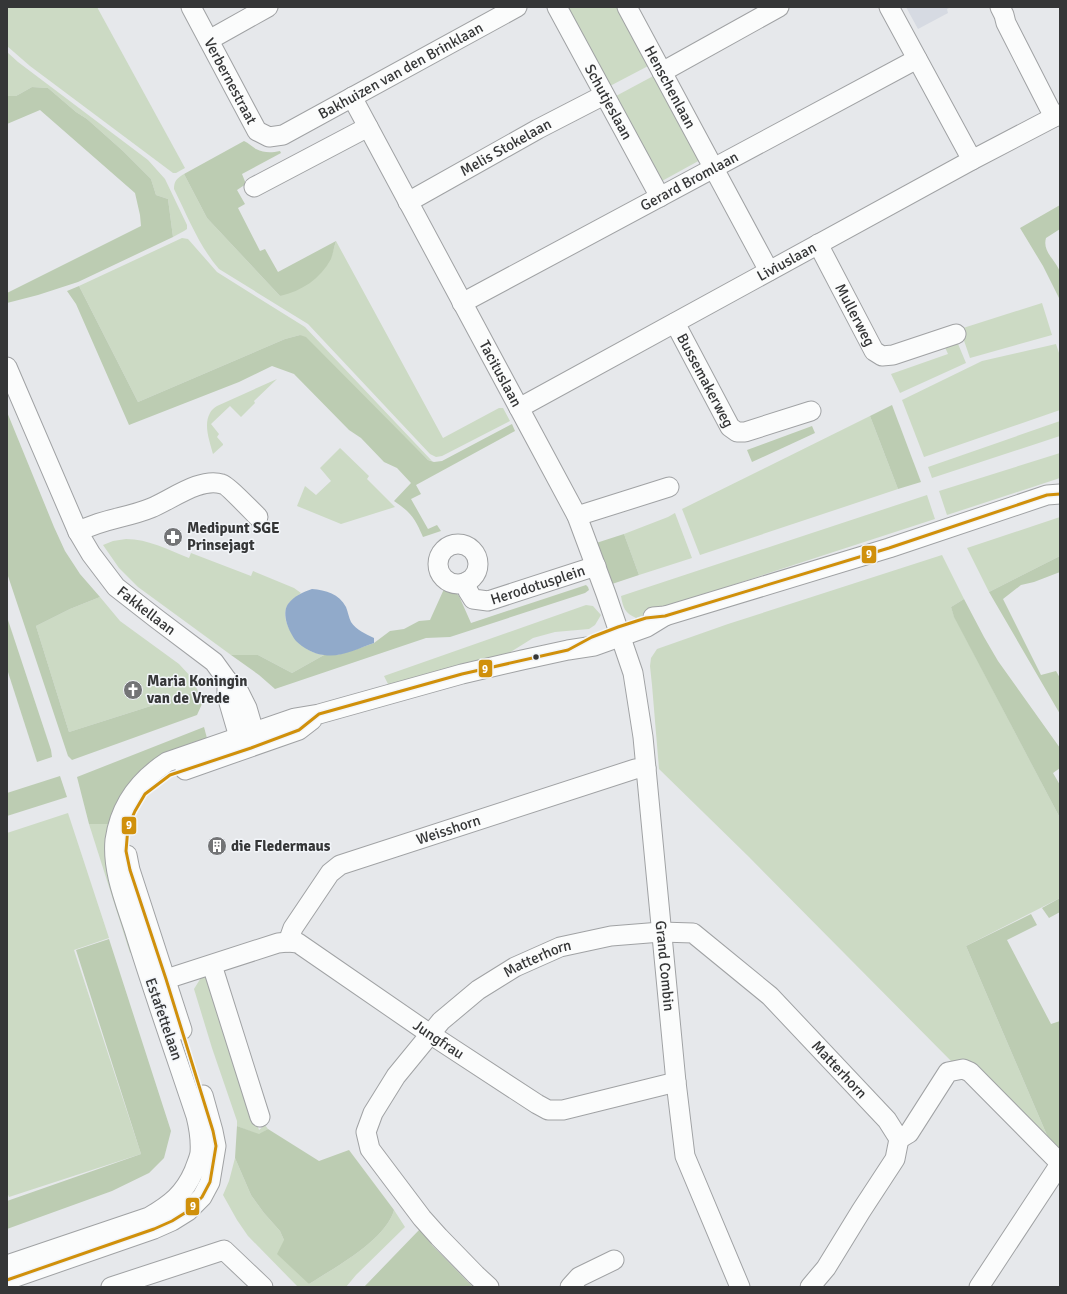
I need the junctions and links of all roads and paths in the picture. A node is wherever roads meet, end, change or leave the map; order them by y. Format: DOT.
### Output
graph roads {
  1 [pos="191,7"];
  2 [pos="268,7"];
  3 [pos="518,7"];
  4 [pos="557,7"];
  5 [pos="627,7"];
  6 [pos="779,7"];
  7 [pos="889,7"];
  8 [pos="986,7"];
  9 [pos="491,13"];
  10 [pos="1003,15"];
  11 [pos="209,40"];
  12 [pos="917,59"];
  13 [pos="662,72"];
  14 [pos="604,95"];
  15 [pos="352,97"];
  16 [pos="1057,115"];
  17 [pos="368,127"];
  18 [pos="283,135"];
  19 [pos="972,160"];
  20 [pos="714,168"];
  21 [pos="254,187"];
  22 [pos="660,197"];
  23 [pos="408,202"];
  24 [pos="818,244"];
  25 [pos="769,271"];
  26 [pos="462,303"];
  27 [pos="674,323"];
  28 [pos="956,334"];
  29 [pos="7,367"];
  30 [pos="519,408"];
  31 [pos="810,411"];
  32 [pos="669,487"];
  33 [pos="1056,491"];
  34 [pos="258,516"];
  35 [pos="578,516"];
  36 [pos="78,532"];
  37 [pos="596,566"];
  38 [pos="466,582"];
  39 [pos="620,632"];
  40 [pos="248,739"];
  41 [pos="646,768"];
  42 [pos="661,932"];
  43 [pos="288,942"];
  44 [pos="212,965"];
  45 [pos="159,981"];
  46 [pos="430,1034"];
  47 [pos="676,1082"];
  48 [pos="260,1117"];
  49 [pos="899,1139"];
  50 [pos="1060,1164"];
  51 [pos="232,1258"];
  52 [pos="614,1260"];
  53 [pos="9,1276"];
  54 [pos="111,1287"];
  55 [pos="243,1287"];
  56 [pos="263,1287"];
  57 [pos="489,1287"];
  58 [pos="570,1287"];
  59 [pos="740,1287"];
  60 [pos="810,1287"];
  61 [pos="979,1287"];
  1 -- 11 [label="street, Verbernestraat"];
  2 -- 11 [label="street"];
  3 -- 9 [label="street, Bakhuizen van den Brinklaan"];
  4 -- 14 [label="street, Schutjeslaan"];
  5 -- 13 [label="street, Henschenlaan"];
  6 -- 13 [label="street"];
  7 -- 12 [label="street"];
  8 -- 10 [label="street, Liviuslaan"];
  9 -- 15 [label="street, Bakhuizen van den Brinklaan"];
  10 -- 16 [label="street, Liviuslaan"];
  11 -- 18 [label="street, Verbernestraat"];
  12 -- 19 [label="street"];
  12 -- 20 [label="street, Gerard Bromlaan"];
  13 -- 20 [label="street, Henschenlaan"];
  14 -- 22 [label="street, Schutjeslaan"];
  14 -- 23 [label="street, Melis Stokelaan"];
  15 -- 17 [label="street, Tacituslaan"];
  15 -- 18 [label="street, Bakhuizen van den Brinklaan"];
  16 -- 19 [label="street, Liviuslaan"];
  17 -- 21 [label="street"];
  17 -- 23 [label="street, Tacituslaan"];
  19 -- 24 [label="street, Liviuslaan"];
  20 -- 22 [label="street, Gerard Bromlaan"];
  20 -- 25 [label="street, Henschenlaan"];
  22 -- 26 [label="street, Gerard Bromlaan"];
  23 -- 26 [label="street, Tacituslaan"];
  24 -- 25 [label="street, Liviuslaan"];
  24 -- 28 [label="street, Mullerweg"];
  25 -- 27 [label="street, Liviuslaan"];
  26 -- 30 [label="street, Tacituslaan"];
  27 -- 30 [label="street, Liviuslaan"];
  27 -- 31 [label="street, Bussemakerweg"];
  29 -- 36 [label="street, Fakkellaan"];
  30 -- 35 [label="street, Tacituslaan"];
  32 -- 35 [label="street"];
  33 -- 39 [label="street, Estafettelaan"];
  34 -- 36 [label="street"];
  35 -- 37 [label="street, Tacituslaan"];
  36 -- 40 [label="street, Fakkellaan"];
  37 -- 38 [label="street, Herodotusplein"];
  37 -- 39 [label="street, Tacituslaan"];
  39 -- 40 [label="street, Estafettelaan"];
  39 -- 41 [label="street, Grand Combin"];
  40 -- 45 [label="street, Estafettelaan"];
  41 -- 42 [label="street, Grand Combin"];
  41 -- 43 [label="street, Weisshorn"];
  42 -- 46 [label="street, Matterhorn"];
  42 -- 47 [label="street, Grand Combin"];
  42 -- 49 [label="street, Matterhorn"];
  43 -- 44 [label="street"];
  43 -- 46 [label="street, Jungfrau"];
  44 -- 45 [label="street"];
  44 -- 48 [label="street"];
  45 -- 53 [label="street, Estafettelaan"];
  46 -- 47 [label="street, Jungfrau"];
  46 -- 57 [label="street, Matterhorn"];
  47 -- 59 [label="street, Grand Combin"];
  49 -- 50 [label="street"];
  49 -- 60 [label="street"];
  50 -- 61 [label="street"];
  51 -- 54 [label="street"];
  51 -- 55 [label="street"];
  51 -- 56 [label="street"];
  52 -- 58 [label="street"];
}
